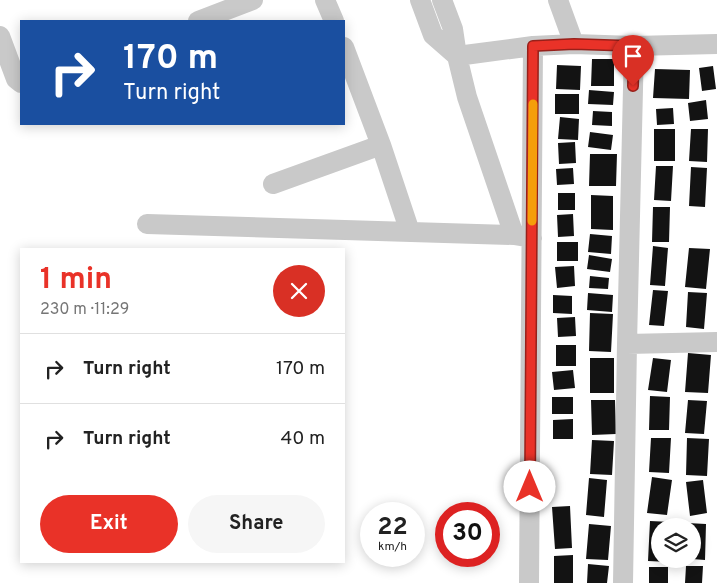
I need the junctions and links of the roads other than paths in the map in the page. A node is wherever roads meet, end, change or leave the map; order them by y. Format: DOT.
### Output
graph roads {
  1 [pos="253,0"];
  2 [pos="325,0"];
  3 [pos="420,0"];
  4 [pos="442,0"];
  5 [pos="558,0"];
  6 [pos="201,20"];
  7 [pos="334,20"];
  8 [pos="0,36"];
  9 [pos="574,44"];
  10 [pos="717,44"];
  11 [pos="533,46"];
  12 [pos="634,46"];
  13 [pos="345,51"];
  14 [pos="457,56"];
  15 [pos="20,82"];
  16 [pos="381,144"];
  17 [pos="273,184"];
  18 [pos="146,224"];
  19 [pos="410,232"];
  20 [pos="523,236"];
  21 [pos="717,342"];
  22 [pos="627,344"];
  23 [pos="529,583"];
  24 [pos="623,583"];
  1 -- 6 [label="street"];
  2 -- 7 [label="street"];
  3 -- 14 [label="street"];
  4 -- 14 [label="street"];
  5 -- 9 [label="street"];
  8 -- 15 [label="street"];
  9 -- 11 [label="street"];
  9 -- 12 [label="street"];
  10 -- 12 [label="street"];
  11 -- 14 [label="street"];
  11 -- 20 [label="street"];
  12 -- 22 [label="street"];
  13 -- 16 [label="street"];
  14 -- 20 [label="street"];
  16 -- 17 [label="street"];
  16 -- 19 [label="street"];
  18 -- 19 [label="street"];
  19 -- 20 [label="street"];
  20 -- 23 [label="street"];
  21 -- 22 [label="street"];
  22 -- 24 [label="street"];
}
